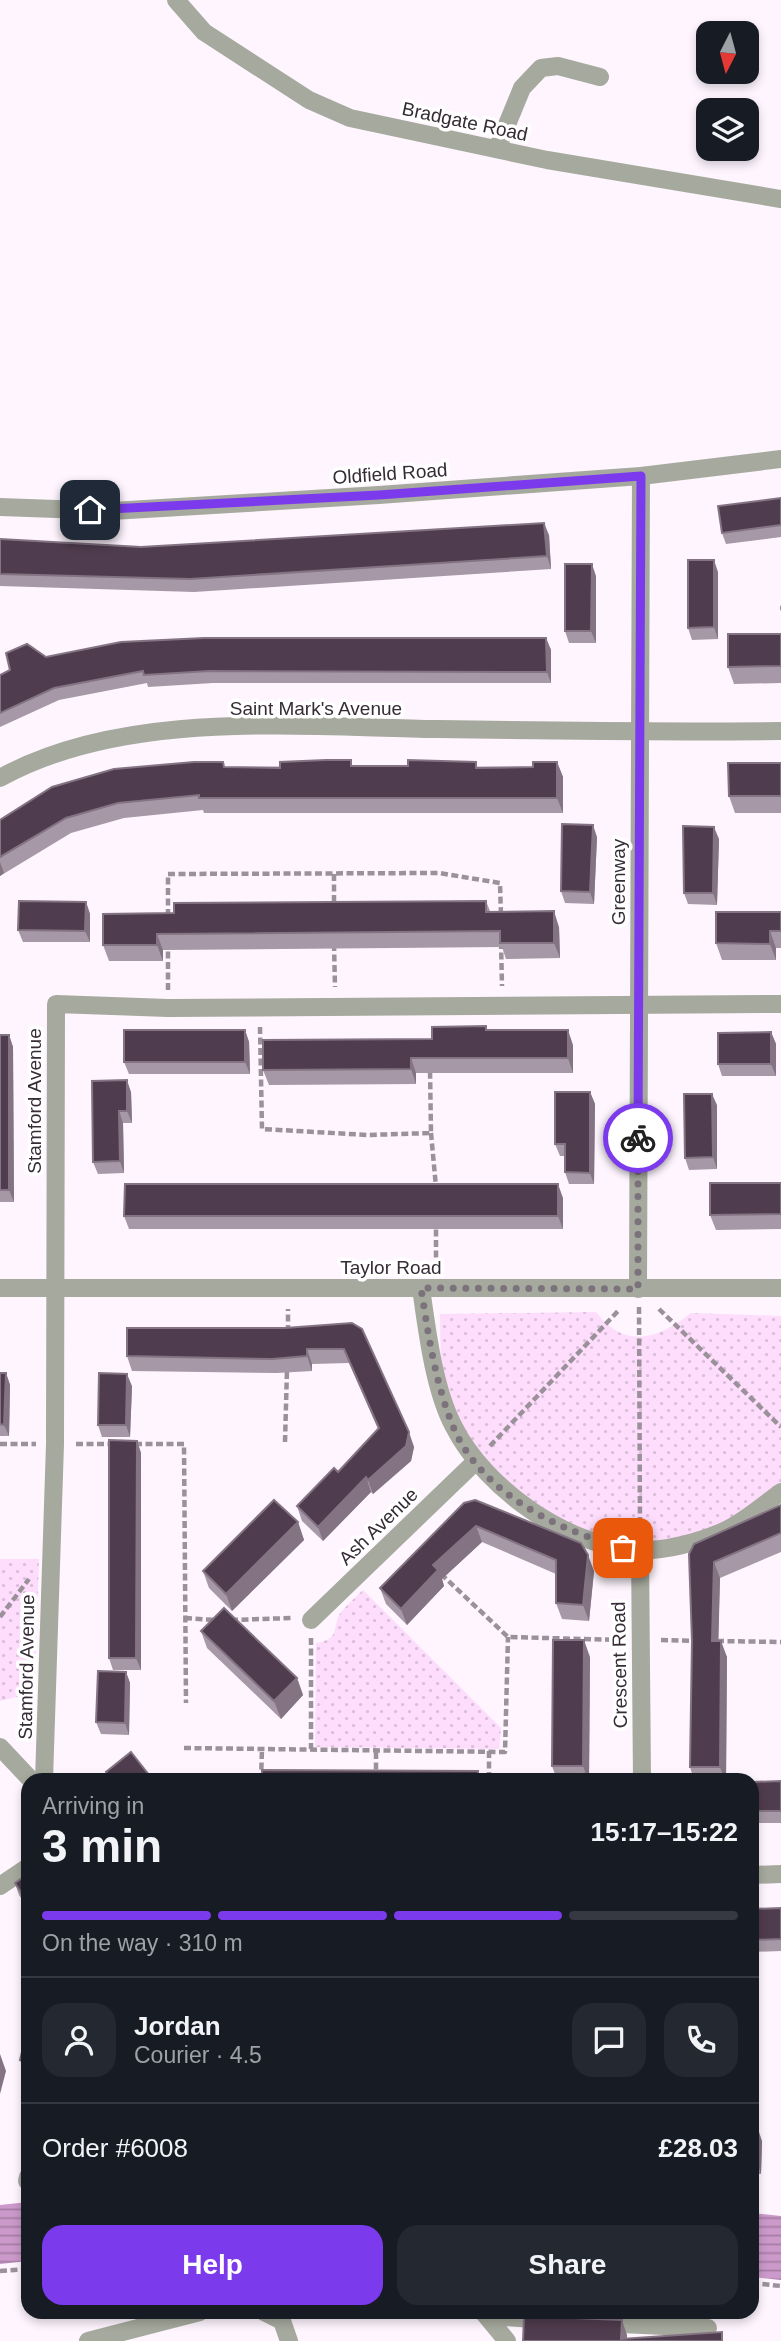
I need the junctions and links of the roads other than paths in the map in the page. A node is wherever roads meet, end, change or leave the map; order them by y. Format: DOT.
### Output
graph roads {
  1 [pos="176,0"];
  2 [pos="600,77"];
  3 [pos="497,149"];
  4 [pos="781,199"];
  5 [pos="781,459"];
  6 [pos="641,476"];
  7 [pos="0,507"];
  8 [pos="640,732"];
  9 [pos="781,732"];
  10 [pos="0,778"];
  11 [pos="638,1003"];
  12 [pos="781,1004"];
  13 [pos="0,1287"];
  14 [pos="54,1287"];
  15 [pos="428,1288"];
  16 [pos="781,1288"];
  17 [pos="638,1289"];
  18 [pos="475,1462"];
  19 [pos="781,1492"];
  20 [pos="640,1550"];
  21 [pos="310,1620"];
  22 [pos="0,1747"];
  23 [pos="24,1773"];
  24 [pos="44,1773"];
  25 [pos="642,1773"];
  26 [pos="21,1872"];
  27 [pos="781,1874"];
  28 [pos="759,1875"];
  29 [pos="0,1886"];
  30 [pos="173,2319"];
  31 [pos="280,2319"];
  32 [pos="490,2319"];
  33 [pos="547,2319"];
  34 [pos="708,2328"];
  35 [pos="88,2341"];
  36 [pos="289,2341"];
  37 [pos="507,2341"];
  1 -- 3 [label="street, Bradgate Road"];
  2 -- 3 [label="street"];
  3 -- 4 [label="street, Bradgate Road"];
  5 -- 6 [label="street, Oldfield Road"];
  6 -- 7 [label="street, Oldfield Road"];
  6 -- 8 [label="street, Greenway"];
  8 -- 9 [label="street, Saint Mark's Avenue"];
  8 -- 10 [label="street, Saint Mark's Avenue"];
  8 -- 11 [label="street, Greenway"];
  11 -- 12 [label="street, Stamford Avenue"];
  11 -- 14 [label="street, Stamford Avenue"];
  11 -- 17 [label="street, Greenway"];
  13 -- 14 [label="street, Taylor Road"];
  14 -- 15 [label="street, Taylor Road"];
  14 -- 24 [label="street, Stamford Avenue"];
  15 -- 17 [label="street, Taylor Road"];
  15 -- 18 [label="street"];
  16 -- 17 [label="street, Taylor Road"];
  18 -- 20 [label="street"];
  18 -- 21 [label="street, Ash Avenue"];
  19 -- 20 [label="street"];
  20 -- 25 [label="street, Crescent Road"];
  22 -- 23 [label="street"];
  26 -- 29 [label="street"];
  27 -- 28 [label="street"];
  30 -- 35 [label="street"];
  31 -- 36 [label="street"];
  32 -- 37 [label="street"];
  33 -- 34 [label="street"];
}
